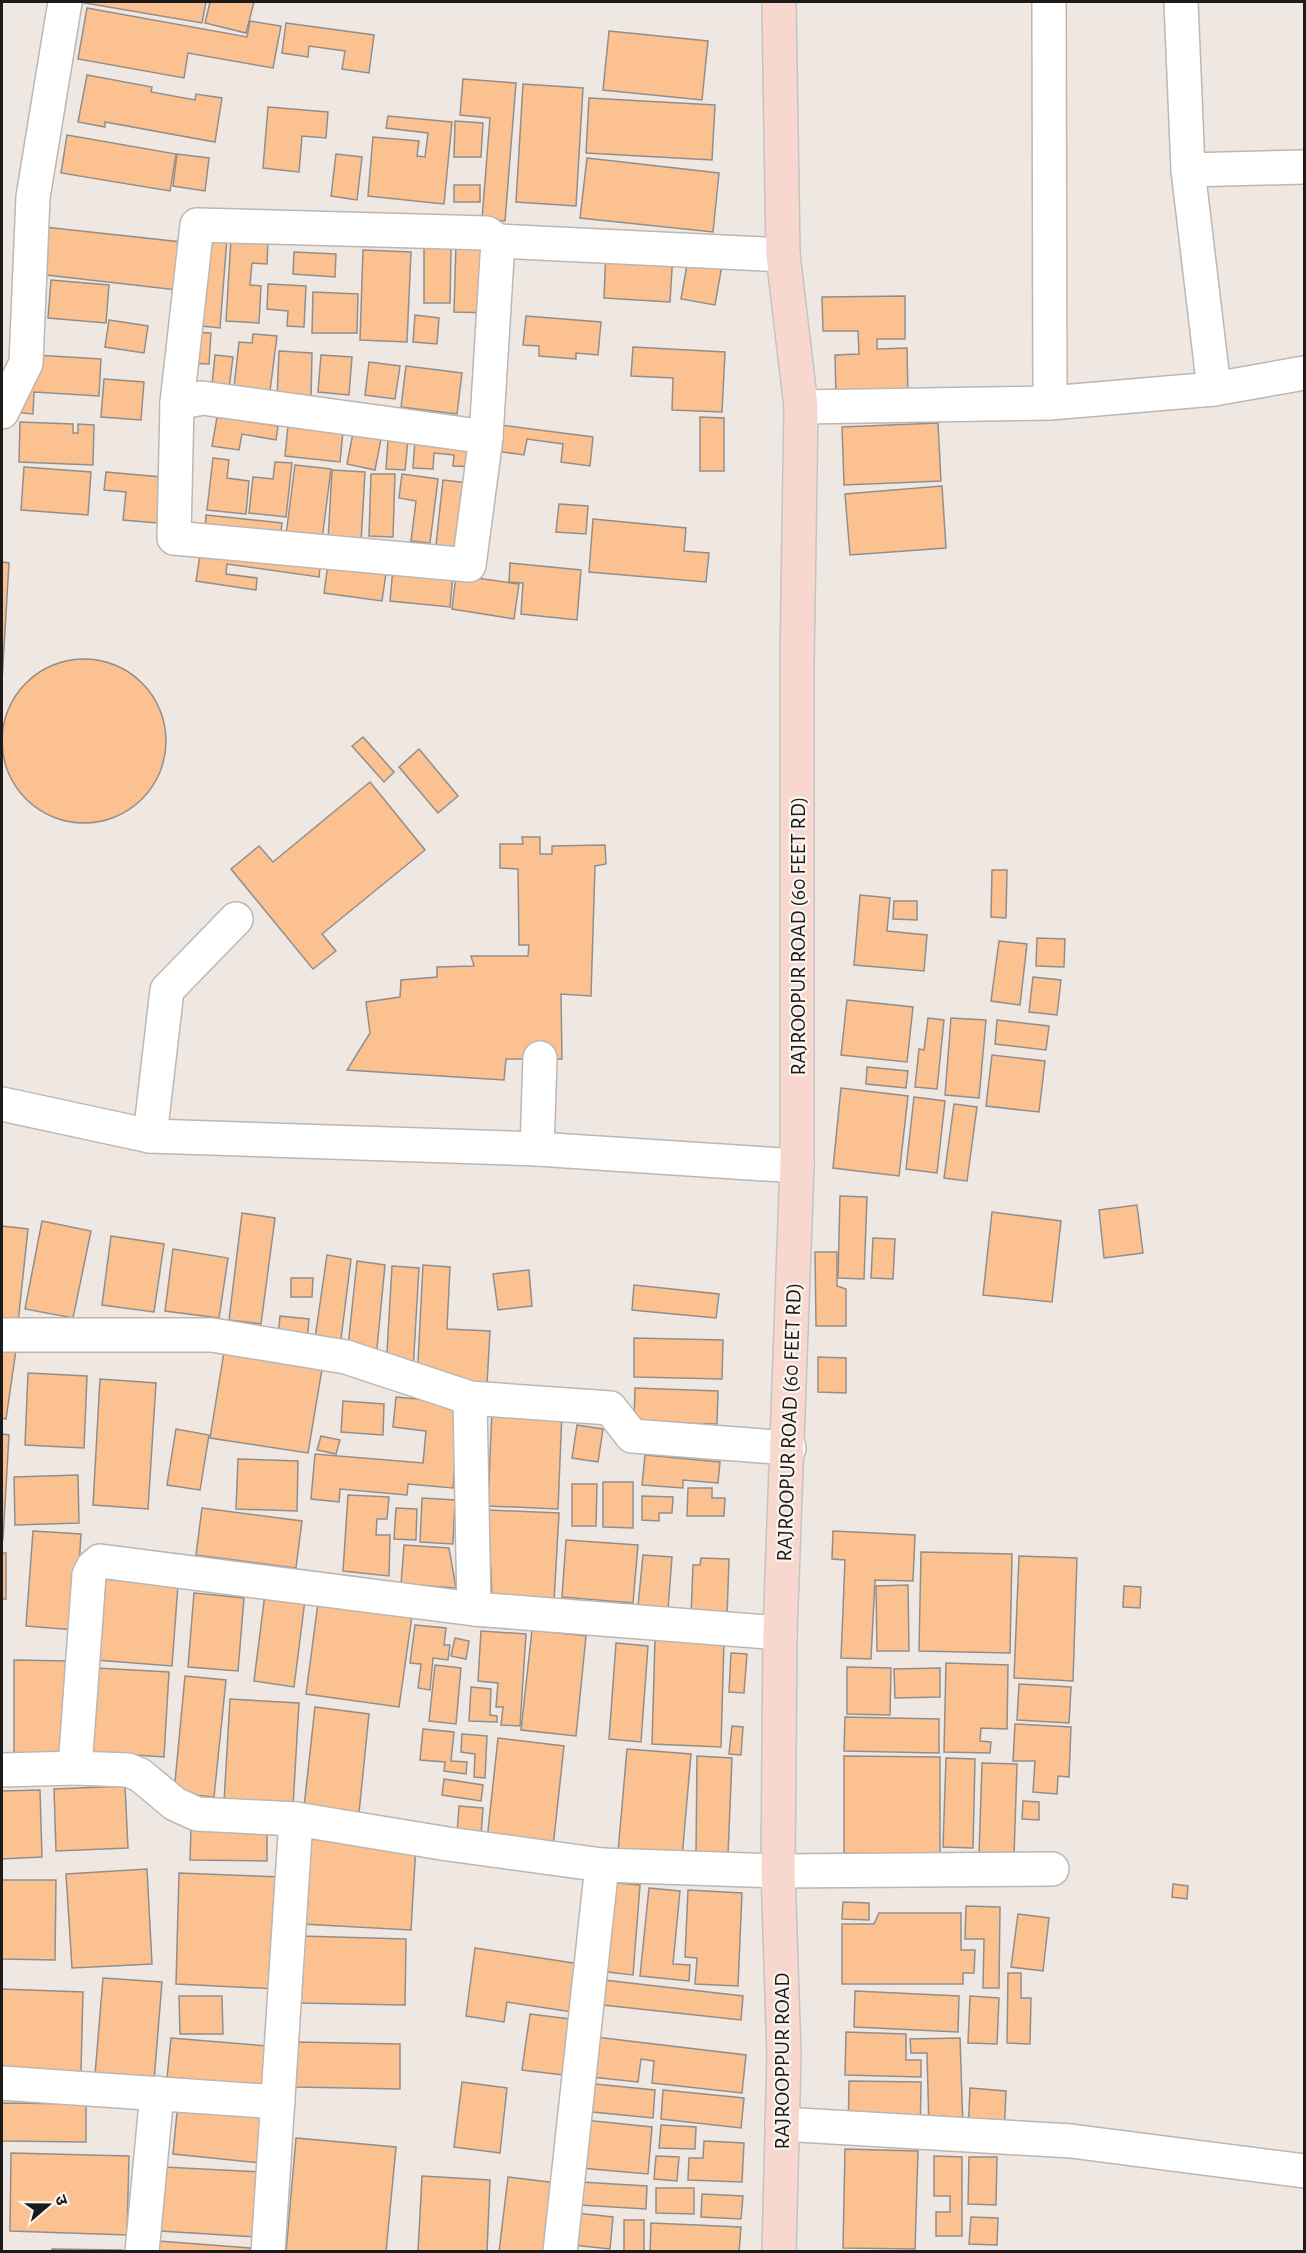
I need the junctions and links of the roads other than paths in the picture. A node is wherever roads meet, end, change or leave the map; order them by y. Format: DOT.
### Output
graph roads {
  1 [pos="65,2"];
  2 [pos="779,2"];
  3 [pos="1049,2"];
  4 [pos="1181,2"];
  5 [pos="1305,166"];
  6 [pos="1188,170"];
  7 [pos="498,241"];
  8 [pos="783,255"];
  9 [pos="1305,373"];
  10 [pos="1214,389"];
  11 [pos="177,403"];
  12 [pos="1050,403"];
  13 [pos="801,407"];
  14 [pos="2,412"];
  15 [pos="486,437"];
  16 [pos="236,920"];
  17 [pos="540,1059"];
  18 [pos="2,1104"];
  19 [pos="150,1136"];
  20 [pos="537,1149"];
  21 [pos="797,1166"];
  22 [pos="2,1335"];
  23 [pos="470,1398"];
  24 [pos="789,1448"];
  25 [pos="474,1609"];
  26 [pos="780,1633"];
  27 [pos="75,1768"];
  28 [pos="2,1770"];
  29 [pos="296,1819"];
  30 [pos="602,1865"];
  31 [pos="1052,1869"];
  32 [pos="778,1871"];
  33 [pos="2,2083"];
  34 [pos="157,2093"];
  35 [pos="278,2102"];
  36 [pos="782,2124"];
  37 [pos="1305,2171"];
  38 [pos="142,2252"];
  39 [pos="268,2252"];
  40 [pos="560,2252"];
  41 [pos="779,2252"];
  1 -- 14 [label="street"];
  2 -- 8 [label="main road, RAJROOPUR ROAD (60 FEET RD)"];
  3 -- 12 [label="street"];
  4 -- 6 [label="street"];
  5 -- 6 [label="street"];
  6 -- 10 [label="street"];
  7 -- 8 [label="street"];
  7 -- 11 [label="street"];
  7 -- 15 [label="street"];
  8 -- 13 [label="main road, RAJROOPUR ROAD (60 FEET RD)"];
  9 -- 10 [label="street"];
  10 -- 12 [label="street"];
  11 -- 15 [label="street"];
  11 -- 15 [label="street"];
  12 -- 13 [label="street"];
  13 -- 21 [label="main road, RAJROOPUR ROAD (60 FEET RD)"];
  16 -- 19 [label="street"];
  17 -- 20 [label="street"];
  18 -- 19 [label="street"];
  19 -- 20 [label="street"];
  20 -- 21 [label="street"];
  21 -- 24 [label="main road, RAJROOPUR ROAD (60 FEET RD)"];
  22 -- 23 [label="street"];
  23 -- 24 [label="street"];
  23 -- 25 [label="street"];
  24 -- 26 [label="main road, RAJROOPUR ROAD (60 FEET RD)"];
  25 -- 26 [label="street"];
  25 -- 27 [label="street"];
  26 -- 32 [label="main road, RAJROOPUR ROAD (60 FEET RD)"];
  27 -- 28 [label="street"];
  27 -- 29 [label="street"];
  29 -- 30 [label="street"];
  29 -- 35 [label="street"];
  30 -- 32 [label="street"];
  30 -- 40 [label="street"];
  31 -- 32 [label="street"];
  32 -- 36 [label="main road, RAJROOPPUR ROAD"];
  33 -- 34 [label="street"];
  34 -- 35 [label="street"];
  34 -- 38 [label="street"];
  35 -- 39 [label="street"];
  36 -- 37 [label="street"];
  36 -- 41 [label="main road, RAJROOPPUR ROAD"];
}
